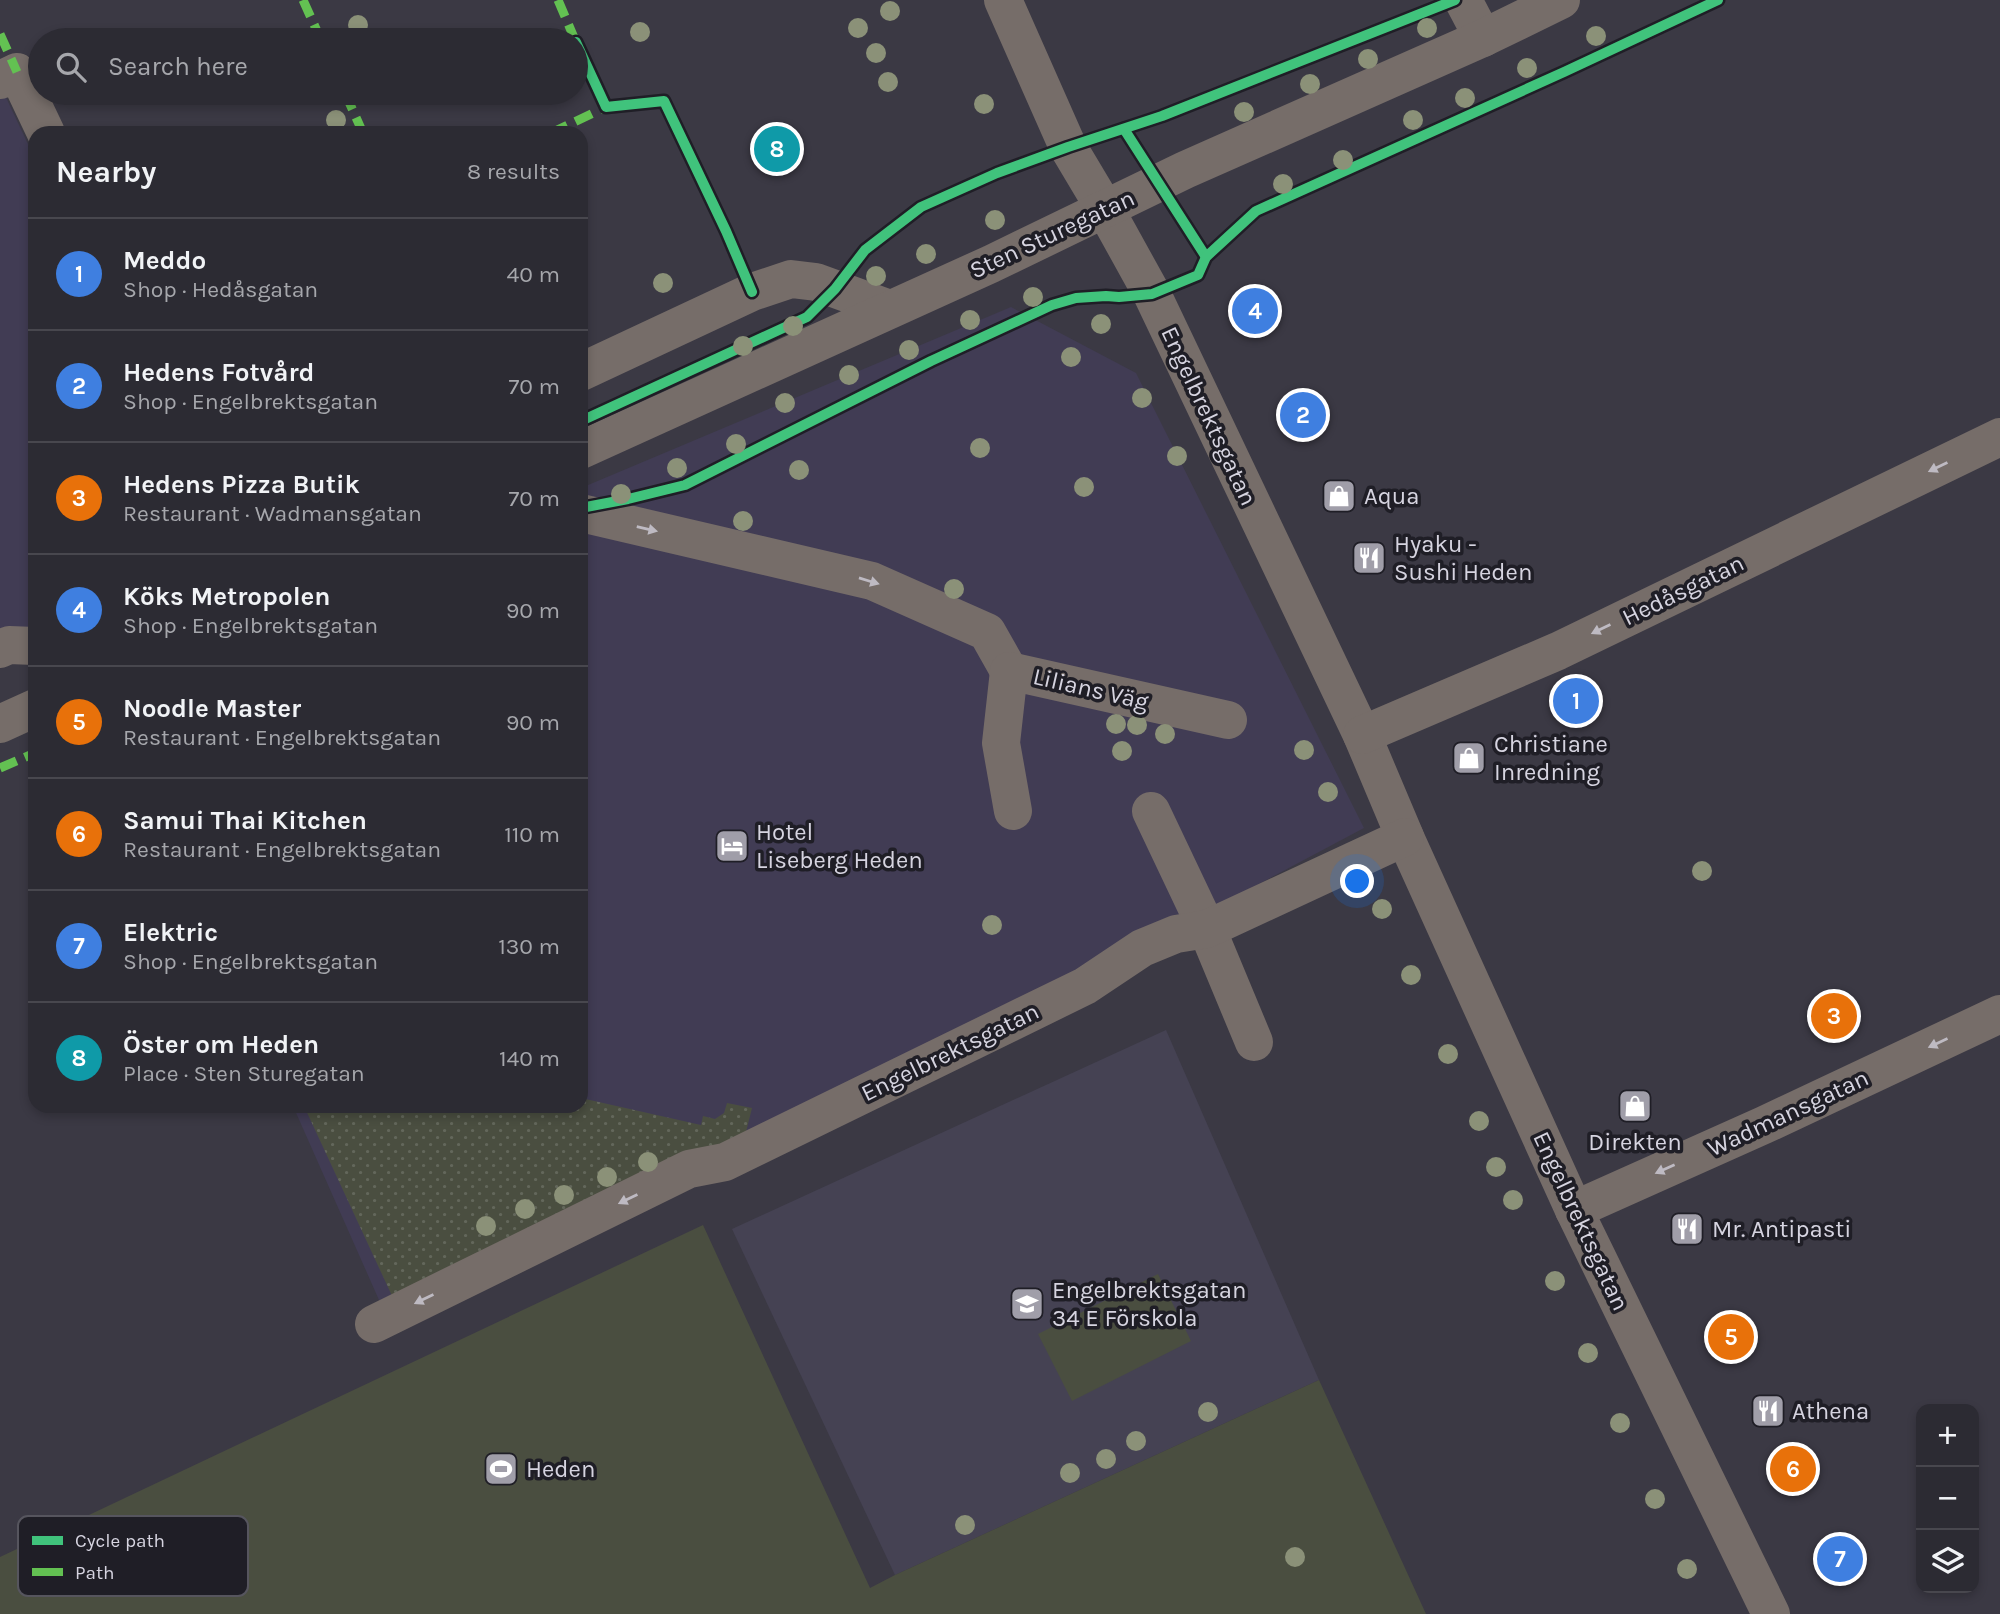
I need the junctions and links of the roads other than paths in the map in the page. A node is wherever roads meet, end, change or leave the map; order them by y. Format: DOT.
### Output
graph roads {
  1 [pos="1003,0"];
  2 [pos="1463,0"];
  3 [pos="1561,0"];
  4 [pos="1483,38"];
  5 [pos="8,76"];
  6 [pos="41,126"];
  7 [pos="1105,209"];
  8 [pos="890,309"];
  9 [pos="588,369"];
  10 [pos="2000,438"];
  11 [pos="588,447"];
  12 [pos="588,515"];
  13 [pos="28,646"];
  14 [pos="0,649"];
  15 [pos="1009,671"];
  16 [pos="28,711"];
  17 [pos="1228,720"];
  18 [pos="0,724"];
  19 [pos="1362,735"];
  20 [pos="1013,811"];
  21 [pos="1151,811"];
  22 [pos="1405,837"];
  23 [pos="1207,929"];
  24 [pos="2000,1014"];
  25 [pos="1254,1042"];
  26 [pos="1574,1210"];
  27 [pos="374,1324"];
  28 [pos="1767,1610"];
  1 -- 7 [label="street, Engelbrektsgatan"];
  2 -- 4 [label="street"];
  3 -- 4 [label="street, Sten Sturegatan"];
  4 -- 7 [label="street, Sten Sturegatan"];
  5 -- 6 [label="street"];
  7 -- 8 [label="street, Sten Sturegatan"];
  7 -- 19 [label="street, Engelbrektsgatan"];
  8 -- 9 [label="street"];
  8 -- 11 [label="street, Sten Sturegatan"];
  10 -- 19 [label="street, Hedåsgatan, one-way"];
  12 -- 15 [label="street, one-way"];
  13 -- 14 [label="street"];
  15 -- 17 [label="street, Lilians Väg"];
  15 -- 20 [label="street, Lilians Väg"];
  16 -- 18 [label="street"];
  19 -- 22 [label="street, Engelbrektsgatan"];
  21 -- 23 [label="street"];
  22 -- 23 [label="street, Engelbrektsgatan"];
  22 -- 26 [label="street, Engelbrektsgatan"];
  23 -- 25 [label="street"];
  23 -- 27 [label="street, Engelbrektsgatan, one-way"];
  24 -- 26 [label="street, Wadmansgatan, one-way"];
  26 -- 28 [label="street, Engelbrektsgatan"];
}
